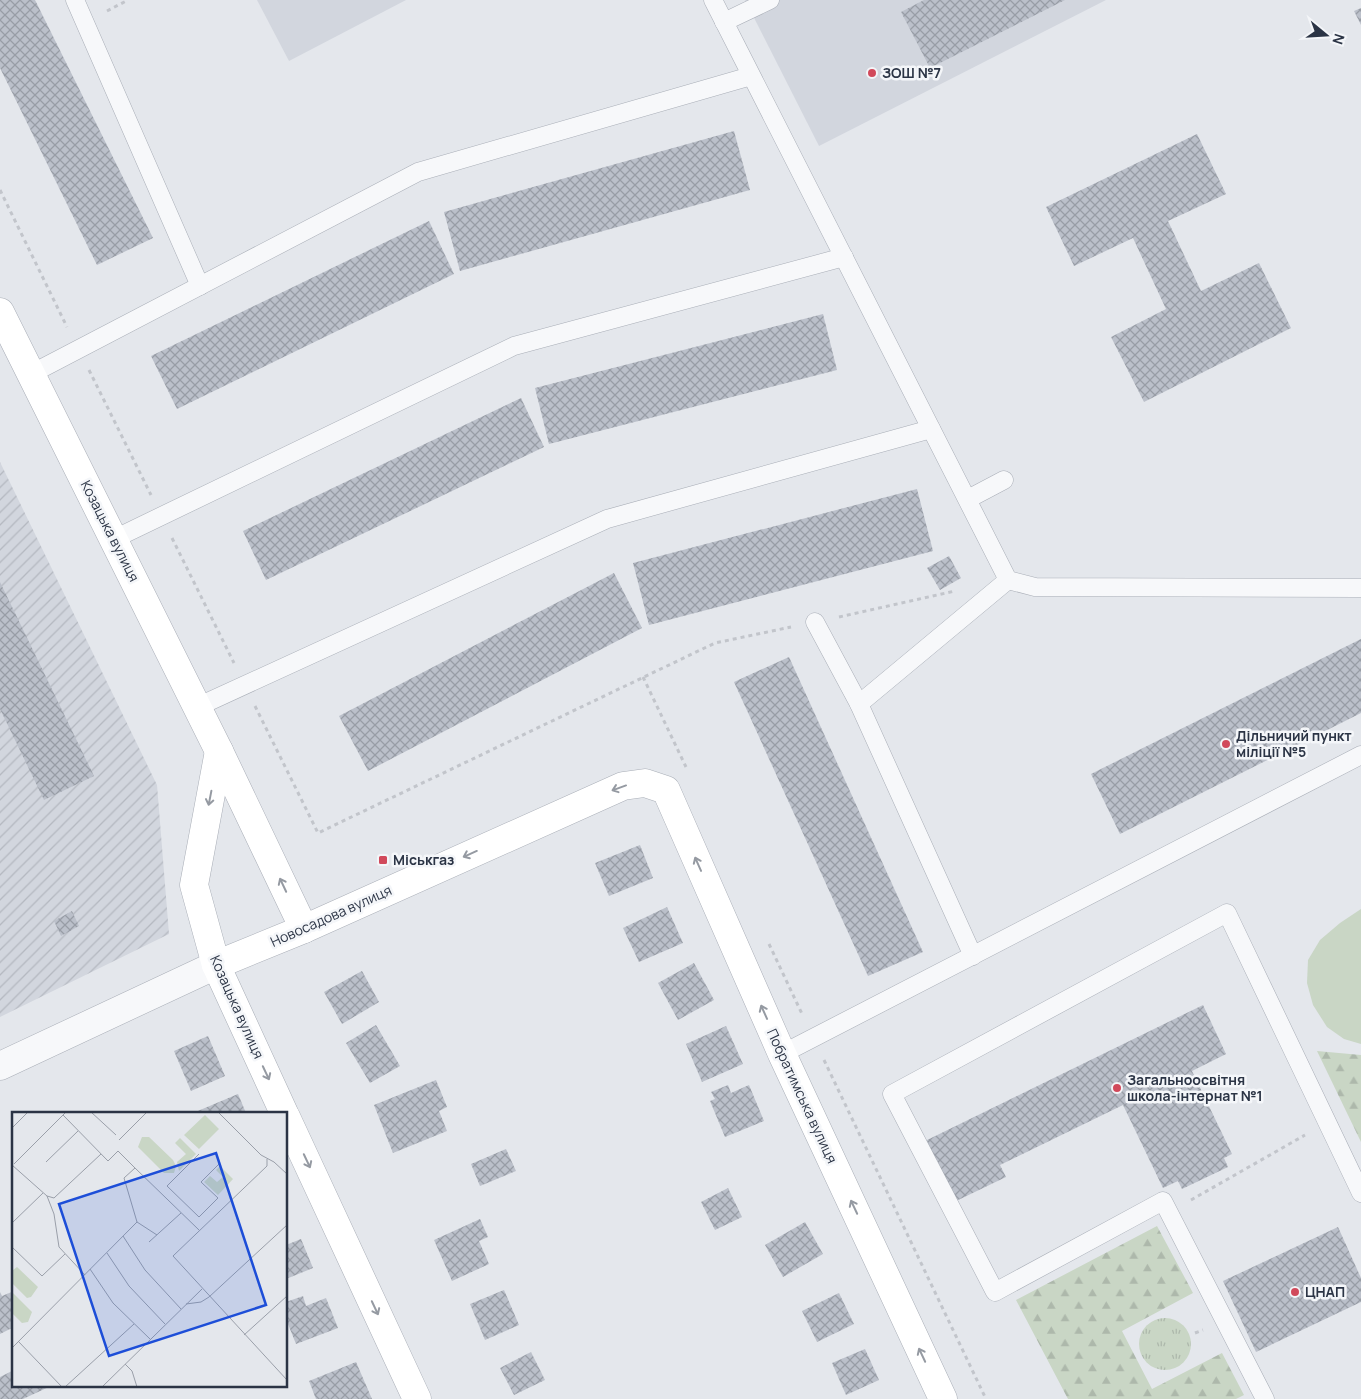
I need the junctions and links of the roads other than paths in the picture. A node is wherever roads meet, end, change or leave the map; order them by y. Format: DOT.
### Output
graph roads {
  1 [pos="76,0"];
  2 [pos="713,0"];
  3 [pos="770,0"];
  4 [pos="724,22"];
  5 [pos="751,76"];
  6 [pos="844,257"];
  7 [pos="200,286"];
  8 [pos="0,312"];
  9 [pos="31,374"];
  10 [pos="932,429"];
  11 [pos="1004,480"];
  12 [pos="968,499"];
  13 [pos="114,539"];
  14 [pos="1008,580"];
  15 [pos="1361,588"];
  16 [pos="815,622"];
  17 [pos="859,704"];
  18 [pos="197,707"];
  19 [pos="219,750"];
  20 [pos="1361,755"];
  21 [pos="666,790"];
  22 [pos="304,929"];
  23 [pos="973,956"];
  24 [pos="216,965"];
  25 [pos="782,1054"];
  26 [pos="0,1066"];
  27 [pos="284,1112"];
  28 [pos="288,1121"];
  29 [pos="1361,1193"];
  30 [pos="417,1399"];
  31 [pos="943,1399"];
  32 [pos="1265,1399"];
  1 -- 7 [label="lane"];
  2 -- 4 [label="lane"];
  3 -- 4 [label="lane"];
  4 -- 5 [label="lane"];
  5 -- 6 [label="lane"];
  5 -- 7 [label="lane"];
  6 -- 10 [label="lane"];
  6 -- 13 [label="lane"];
  7 -- 9 [label="lane"];
  8 -- 9 [label="street, Козацька вулиця"];
  9 -- 13 [label="street, Козацька вулиця"];
  10 -- 12 [label="lane"];
  10 -- 18 [label="lane"];
  11 -- 12 [label="lane"];
  12 -- 14 [label="lane"];
  13 -- 18 [label="street, Козацька вулиця"];
  14 -- 15 [label="lane"];
  14 -- 17 [label="lane"];
  16 -- 17 [label="lane"];
  17 -- 23 [label="lane"];
  18 -- 19 [label="street, Козацька вулиця"];
  22 -- 19 [label="street, Козацька вулиця, one-way"];
  19 -- 24 [label="street, Козацька вулиця, one-way"];
  20 -- 23 [label="lane"];
  21 -- 22 [label="street, Новосадова вулиця, one-way"];
  25 -- 21 [label="street, Побратимська вулиця, one-way"];
  22 -- 24 [label="street, Новосадова вулиця"];
  23 -- 25 [label="lane"];
  24 -- 26 [label="street, Новосадова вулиця"];
  24 -- 27 [label="street, Козацька вулиця, one-way"];
  31 -- 25 [label="street, Побратимська вулиця, one-way"];
  28 -- 30 [label="street, one-way"];
  29 -- 32 [label="lane"];
}
